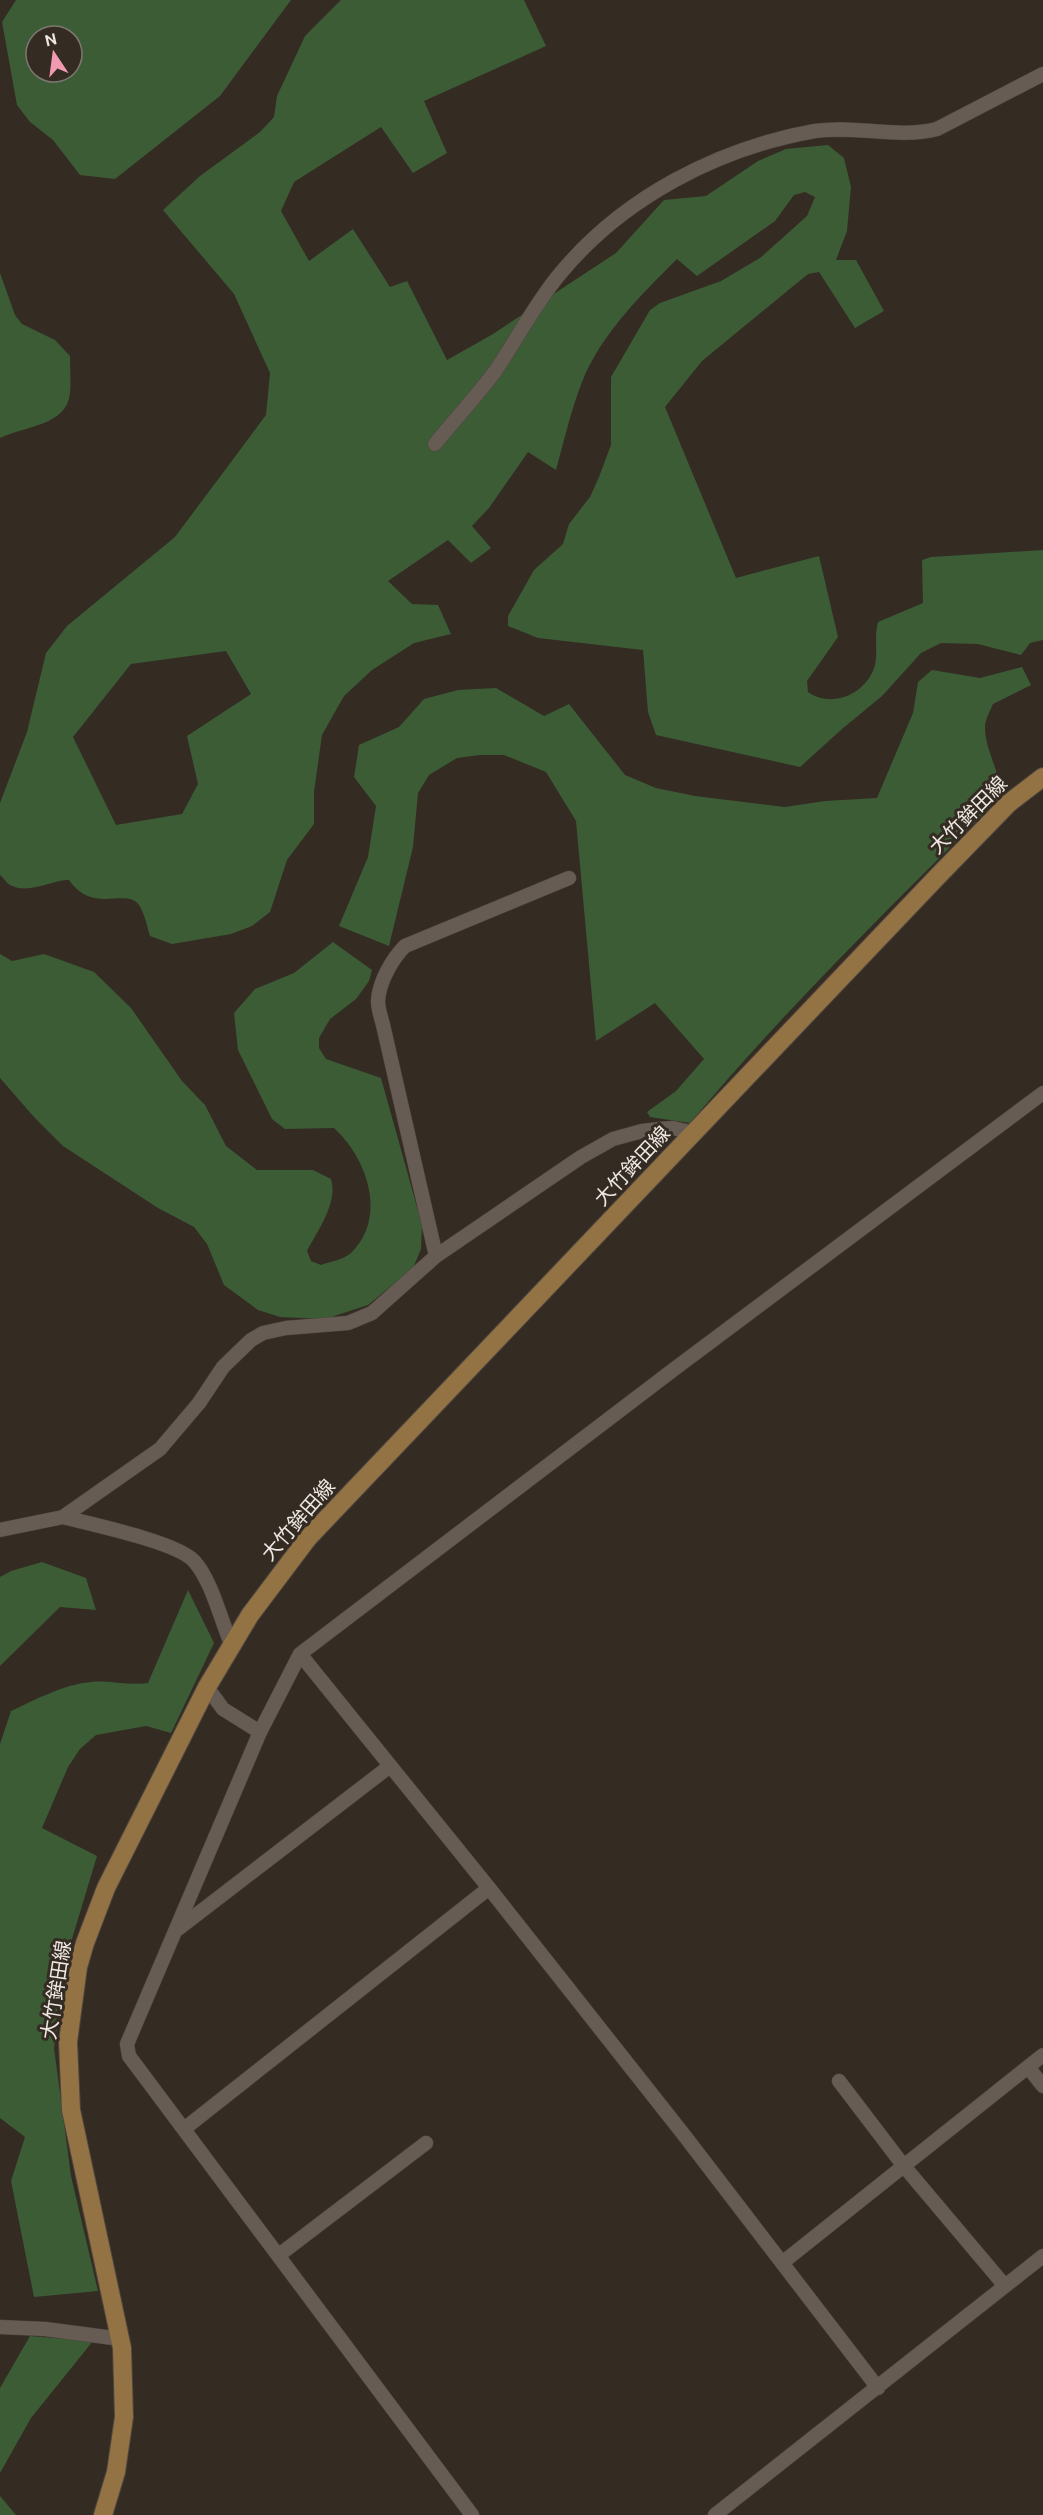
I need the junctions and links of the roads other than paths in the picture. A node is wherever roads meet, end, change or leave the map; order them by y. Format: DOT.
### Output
graph roads {
  1 [pos="1043,74"];
  2 [pos="435,444"];
  3 [pos="1043,777"];
  4 [pos="569,878"];
  5 [pos="1043,1093"];
  6 [pos="694,1133"];
  7 [pos="436,1256"];
  8 [pos="63,1517"];
  9 [pos="0,1530"];
  10 [pos="232,1646"];
  11 [pos="300,1654"];
  12 [pos="207,1687"];
  13 [pos="260,1732"];
  14 [pos="390,1766"];
  15 [pos="489,1888"];
  16 [pos="177,1930"];
  17 [pos="1043,2055"];
  18 [pos="1028,2067"];
  19 [pos="839,2081"];
  20 [pos="1043,2086"];
  21 [pos="184,2129"];
  22 [pos="426,2143"];
  23 [pos="903,2165"];
  24 [pos="279,2255"];
  25 [pos="1043,2256"];
  26 [pos="782,2263"];
  27 [pos="1005,2286"];
  28 [pos="0,2327"];
  29 [pos="121,2339"];
  30 [pos="878,2388"];
  31 [pos="732,2510"];
  32 [pos="465,2512"];
  33 [pos="103,2515"];
  34 [pos="714,2515"];
  1 -- 2 [label="street"];
  3 -- 6 [label="main road, 大竹鉾田線"];
  4 -- 7 [label="street"];
  5 -- 11 [label="street"];
  6 -- 7 [label="street"];
  6 -- 10 [label="main road, 大竹鉾田線"];
  7 -- 8 [label="street"];
  8 -- 9 [label="street"];
  8 -- 10 [label="street"];
  10 -- 12 [label="main road, 大竹鉾田線"];
  11 -- 13 [label="street"];
  11 -- 14 [label="street"];
  12 -- 13 [label="street"];
  12 -- 29 [label="main road, 大竹鉾田線"];
  13 -- 16 [label="street"];
  14 -- 15 [label="street"];
  14 -- 16 [label="street"];
  15 -- 21 [label="street"];
  15 -- 26 [label="street"];
  16 -- 21 [label="street"];
  17 -- 18 [label="street"];
  18 -- 20 [label="street"];
  18 -- 23 [label="street"];
  19 -- 23 [label="street"];
  21 -- 24 [label="street"];
  22 -- 24 [label="street"];
  23 -- 26 [label="street"];
  23 -- 27 [label="street"];
  24 -- 32 [label="street"];
  25 -- 27 [label="street"];
  26 -- 30 [label="street"];
  27 -- 30 [label="street"];
  28 -- 29 [label="street"];
  29 -- 33 [label="main road, 大竹鉾田線"];
  30 -- 31 [label="street"];
  31 -- 34 [label="street"];
}
